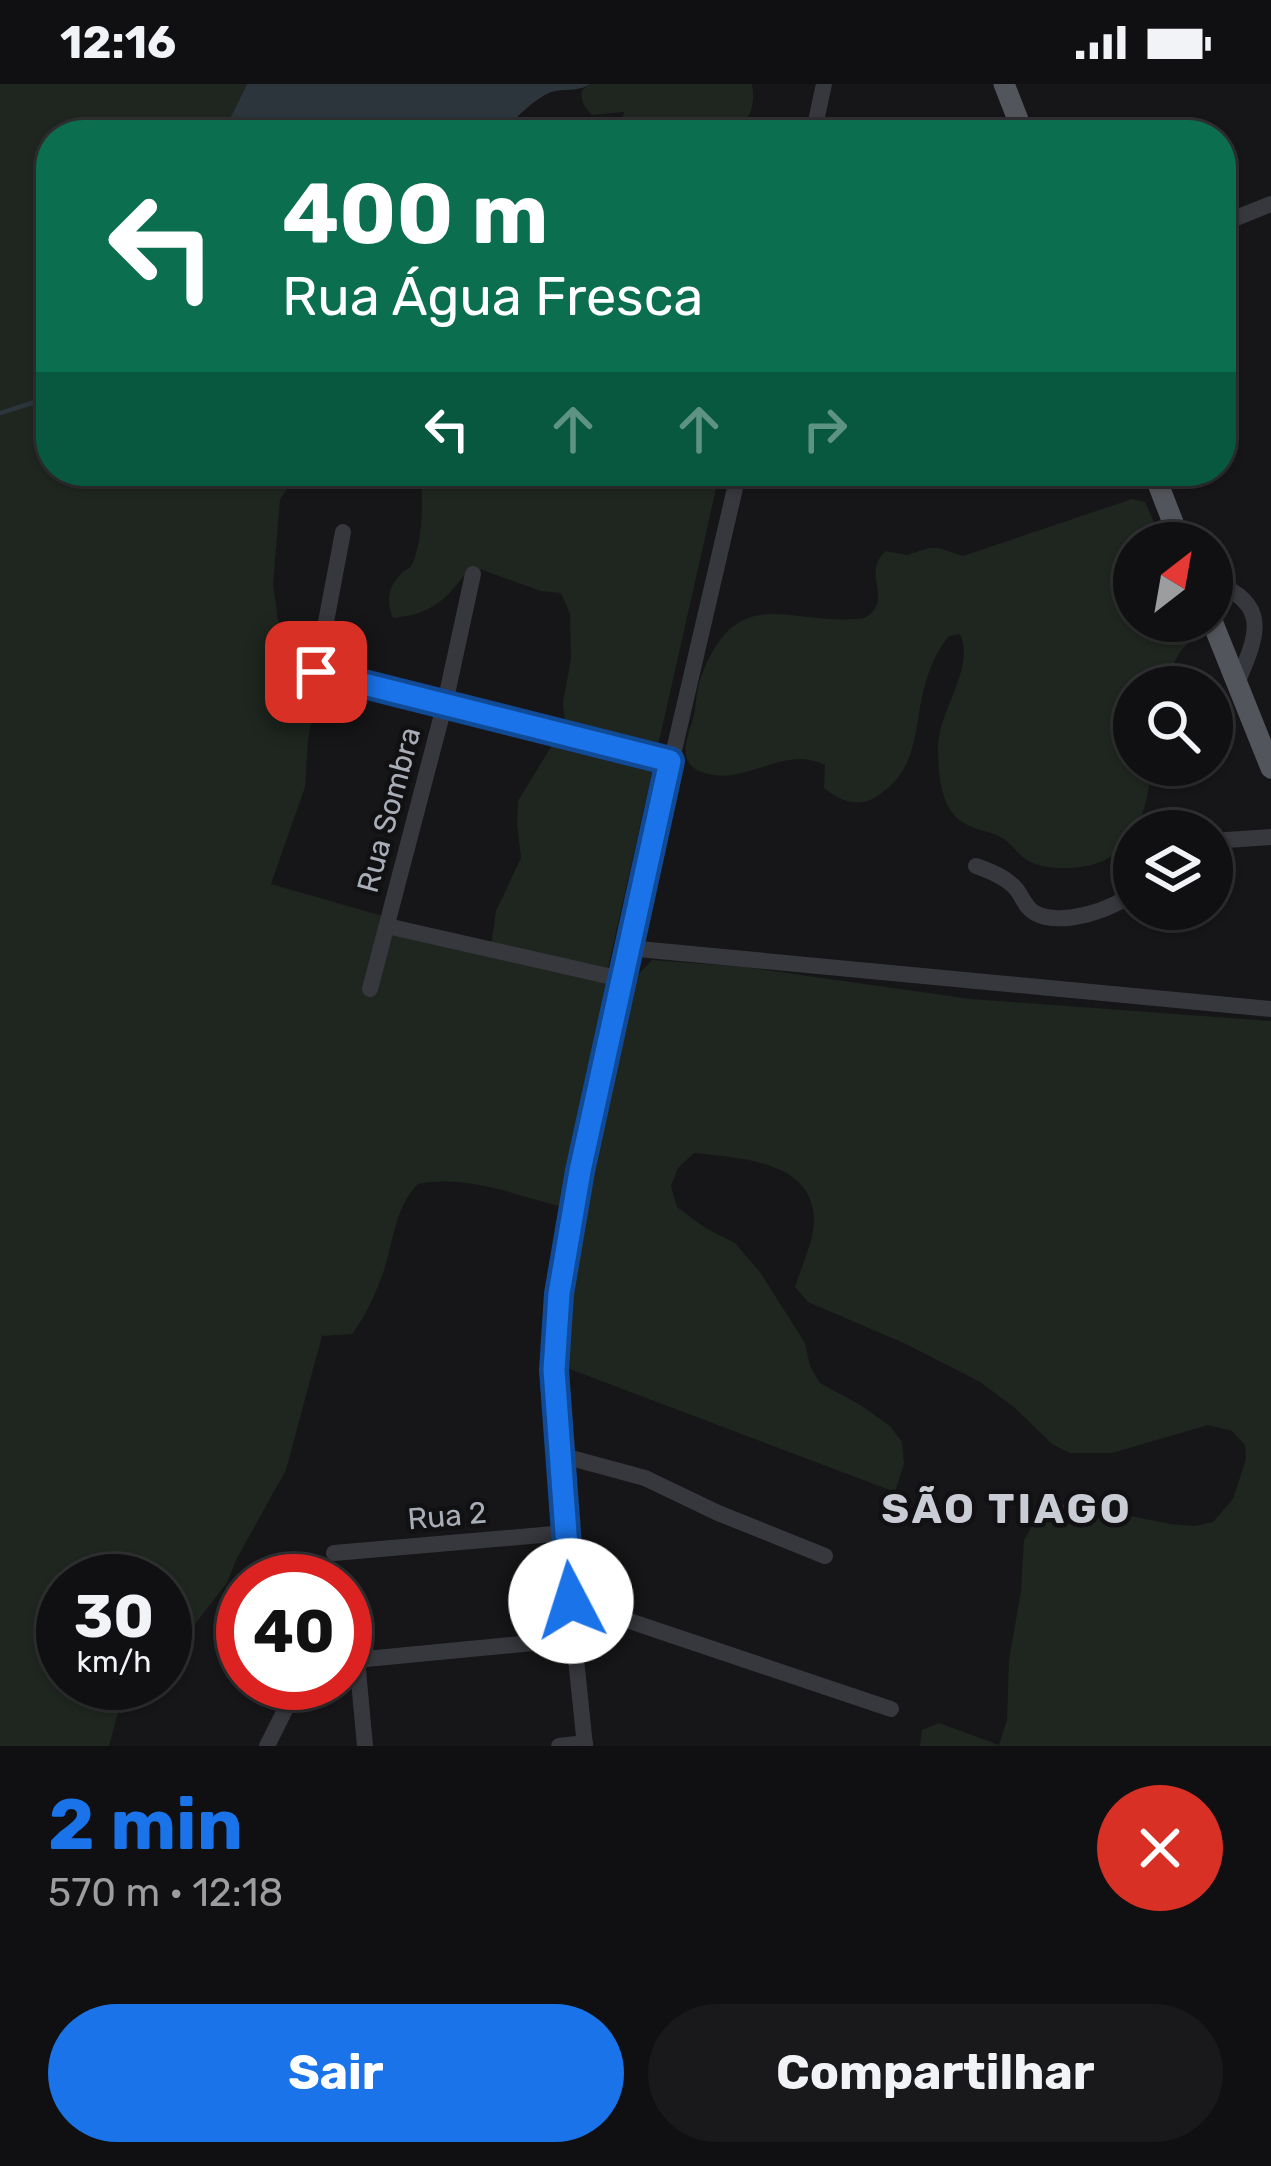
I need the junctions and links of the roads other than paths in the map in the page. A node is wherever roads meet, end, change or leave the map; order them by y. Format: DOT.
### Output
graph roads {
  1 [pos="824,84"];
  2 [pos="1004,84"];
  3 [pos="816,120"];
  4 [pos="1018,120"];
  5 [pos="1271,204"];
  6 [pos="1236,218"];
  7 [pos="735,486"];
  8 [pos="1159,486"];
  9 [pos="1173,522"];
  10 [pos="343,532"];
  11 [pos="473,574"];
  12 [pos="1233,591"];
  13 [pos="1220,642"];
  14 [pos="316,672"];
  15 [pos="1237,683"];
  16 [pos="312,695"];
  17 [pos="445,703"];
  18 [pos="1261,714"];
  19 [pos="670,761"];
  20 [pos="1271,768"];
  21 [pos="1271,837"];
  22 [pos="1233,840"];
  23 [pos="976,866"];
  24 [pos="1113,906"];
  25 [pos="387,926"];
  26 [pos="628,948"];
  27 [pos="621,979"];
  28 [pos="370,989"];
  29 [pos="1271,1009"];
  30 [pos="560,1455"];
  31 [pos="565,1533"];
  32 [pos="334,1553"];
  33 [pos="825,1556"];
  34 [pos="571,1601"];
  35 [pos="574,1639"];
  36 [pos="372,1658"];
  37 [pos="891,1709"];
  38 [pos="286,1710"];
  39 [pos="359,1710"];
  40 [pos="585,1744"];
  41 [pos="267,1746"];
  42 [pos="365,1746"];
  43 [pos="559,1746"];
  1 -- 3 [label="street"];
  2 -- 4 [label="main road"];
  5 -- 6 [label="street"];
  7 -- 19 [label="street"];
  8 -- 9 [label="main road"];
  10 -- 14 [label="street"];
  11 -- 17 [label="street, Rua Sombra"];
  12 -- 15 [label="street"];
  13 -- 15 [label="main road"];
  14 -- 16 [label="street"];
  14 -- 17 [label="street"];
  15 -- 18 [label="main road"];
  17 -- 19 [label="street"];
  17 -- 25 [label="street, Rua Sombra"];
  18 -- 20 [label="main road"];
  19 -- 26 [label="street"];
  21 -- 22 [label="street"];
  23 -- 24 [label="street"];
  25 -- 27 [label="street"];
  25 -- 28 [label="street, Rua Sombra"];
  26 -- 27 [label="street"];
  26 -- 29 [label="street"];
  27 -- 30 [label="street"];
  30 -- 31 [label="street"];
  30 -- 33 [label="street"];
  31 -- 32 [label="street, Rua 2"];
  31 -- 34 [label="street"];
  34 -- 35 [label="street"];
  34 -- 37 [label="street"];
  35 -- 36 [label="street"];
  35 -- 40 [label="street"];
  38 -- 41 [label="street"];
  39 -- 42 [label="street"];
  40 -- 43 [label="street"];
}
